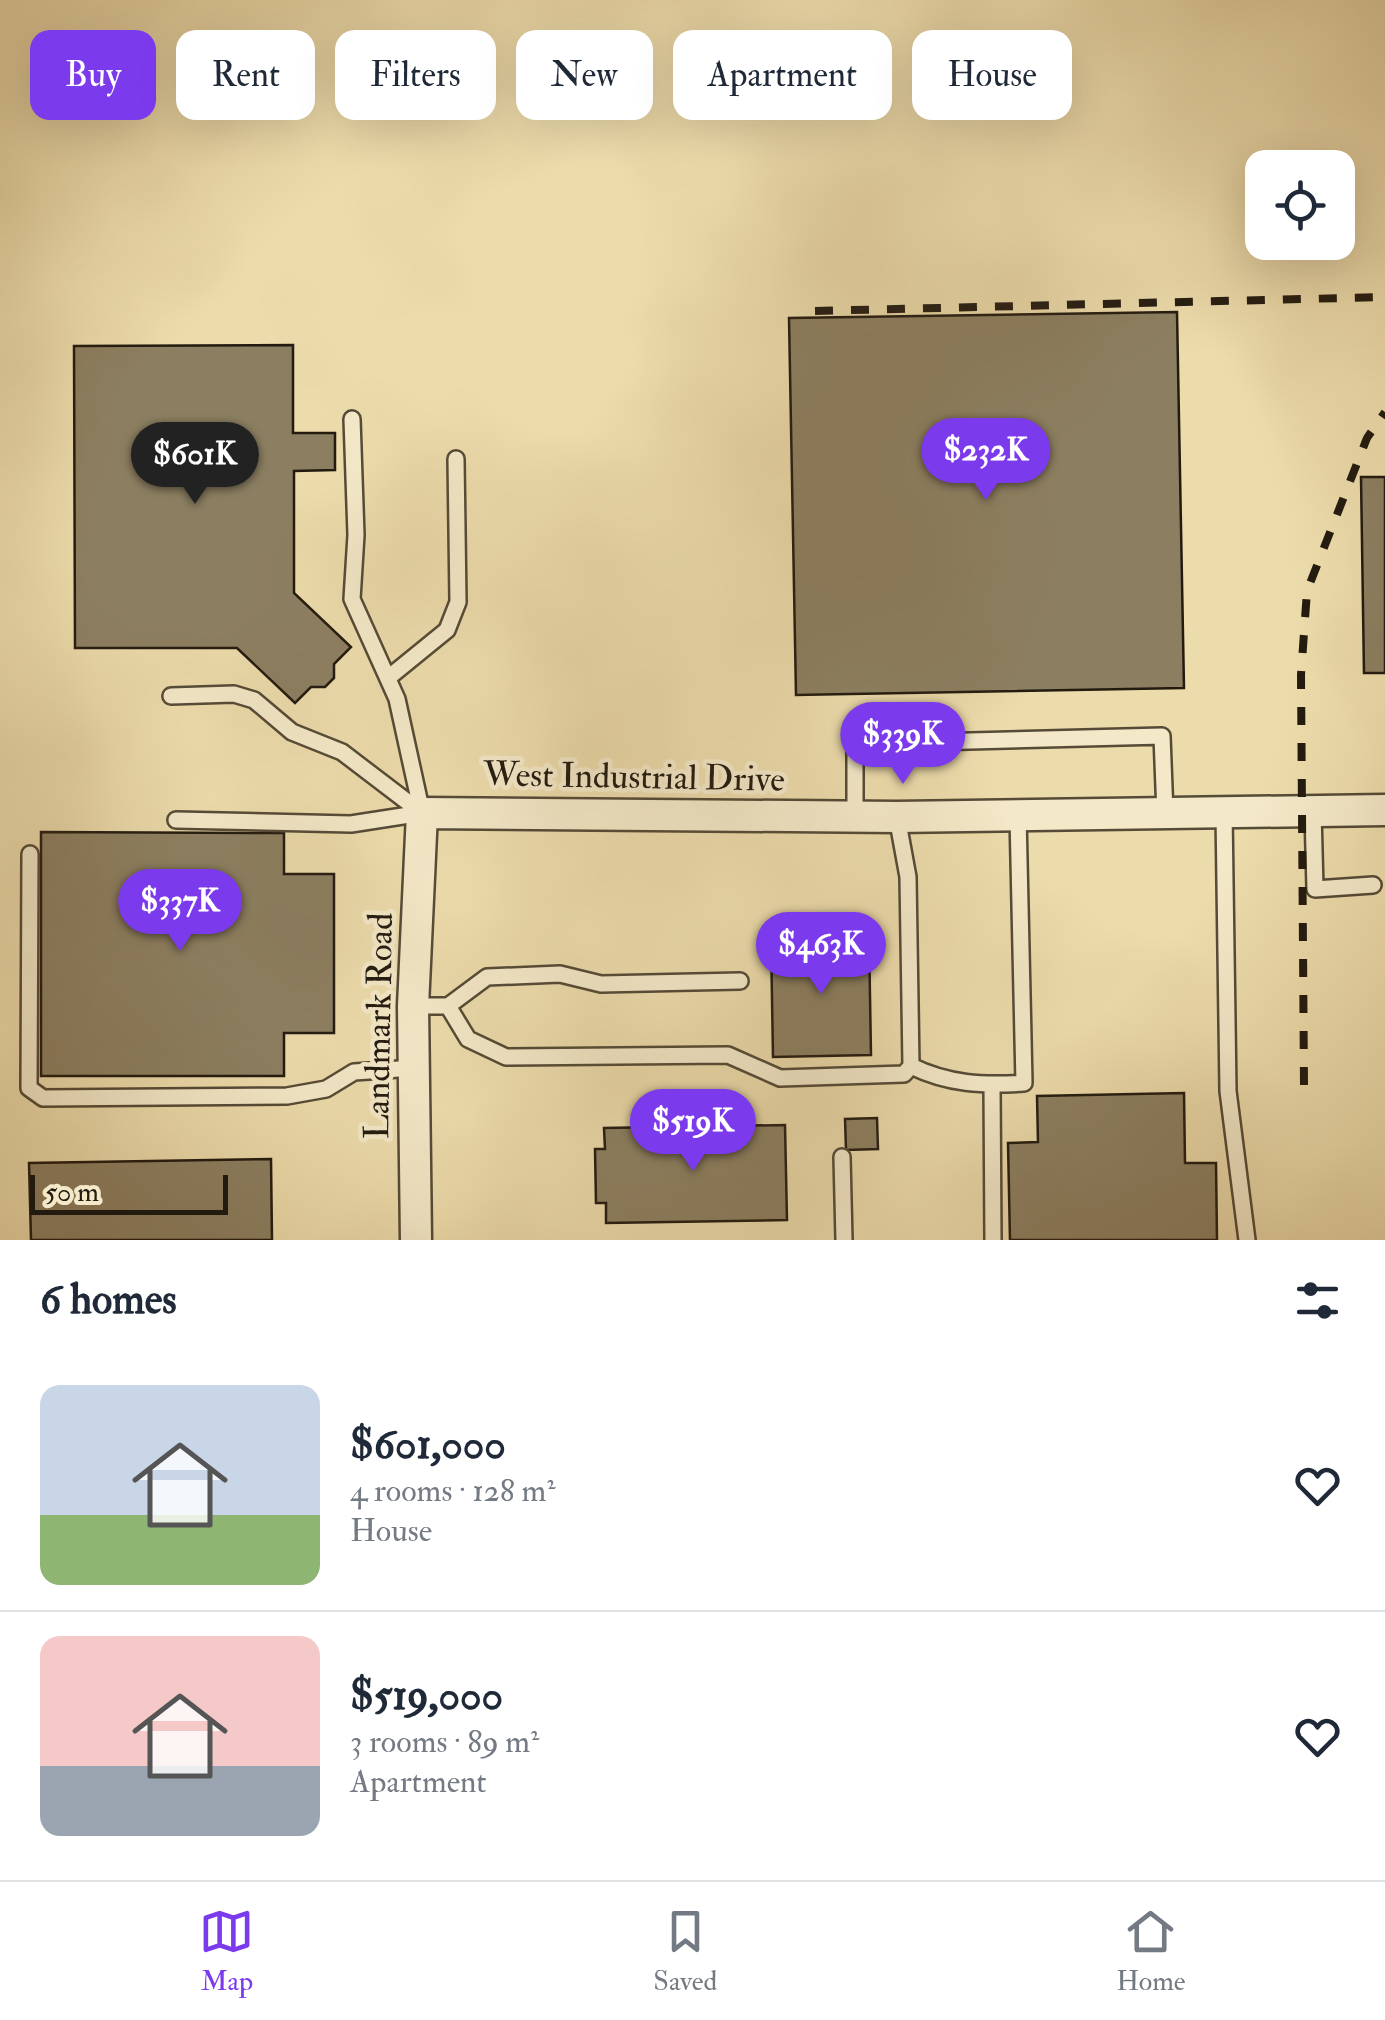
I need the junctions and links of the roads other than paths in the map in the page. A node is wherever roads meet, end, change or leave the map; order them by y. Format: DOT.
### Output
graph roads {
  1 [pos="352,418"];
  2 [pos="456,459"];
  3 [pos="388,678"];
  4 [pos="172,696"];
  5 [pos="1385,810"];
  6 [pos="1313,812"];
  7 [pos="422,813"];
  8 [pos="1165,814"];
  9 [pos="1224,814"];
  10 [pos="1018,816"];
  11 [pos="855,817"];
  12 [pos="897,817"];
  13 [pos="176,820"];
  14 [pos="30,854"];
  15 [pos="1374,884"];
  16 [pos="740,981"];
  17 [pos="413,1006"];
  18 [pos="448,1006"];
  19 [pos="911,1066"];
  20 [pos="414,1068"];
  21 [pos="992,1085"];
  22 [pos="842,1157"];
  23 [pos="416,1240"];
  24 [pos="844,1240"];
  25 [pos="993,1240"];
  26 [pos="1247,1240"];
  1 -- 3 [label="lane"];
  2 -- 3 [label="lane"];
  3 -- 7 [label="lane"];
  4 -- 7 [label="lane"];
  5 -- 6 [label="street, West Industrial Drive"];
  6 -- 9 [label="street, West Industrial Drive"];
  6 -- 15 [label="lane"];
  7 -- 11 [label="street, West Industrial Drive"];
  7 -- 13 [label="lane"];
  7 -- 17 [label="street, Landmark Road"];
  8 -- 9 [label="street, West Industrial Drive"];
  8 -- 10 [label="street, West Industrial Drive"];
  8 -- 11 [label="lane"];
  9 -- 26 [label="lane"];
  10 -- 12 [label="street, West Industrial Drive"];
  10 -- 21 [label="lane"];
  11 -- 12 [label="street, West Industrial Drive"];
  12 -- 19 [label="lane"];
  14 -- 20 [label="lane"];
  16 -- 18 [label="lane"];
  17 -- 18 [label="lane"];
  17 -- 20 [label="street, Landmark Road"];
  18 -- 19 [label="lane"];
  19 -- 21 [label="lane"];
  20 -- 23 [label="street, Landmark Road"];
  21 -- 25 [label="lane"];
  22 -- 24 [label="lane"];
}
